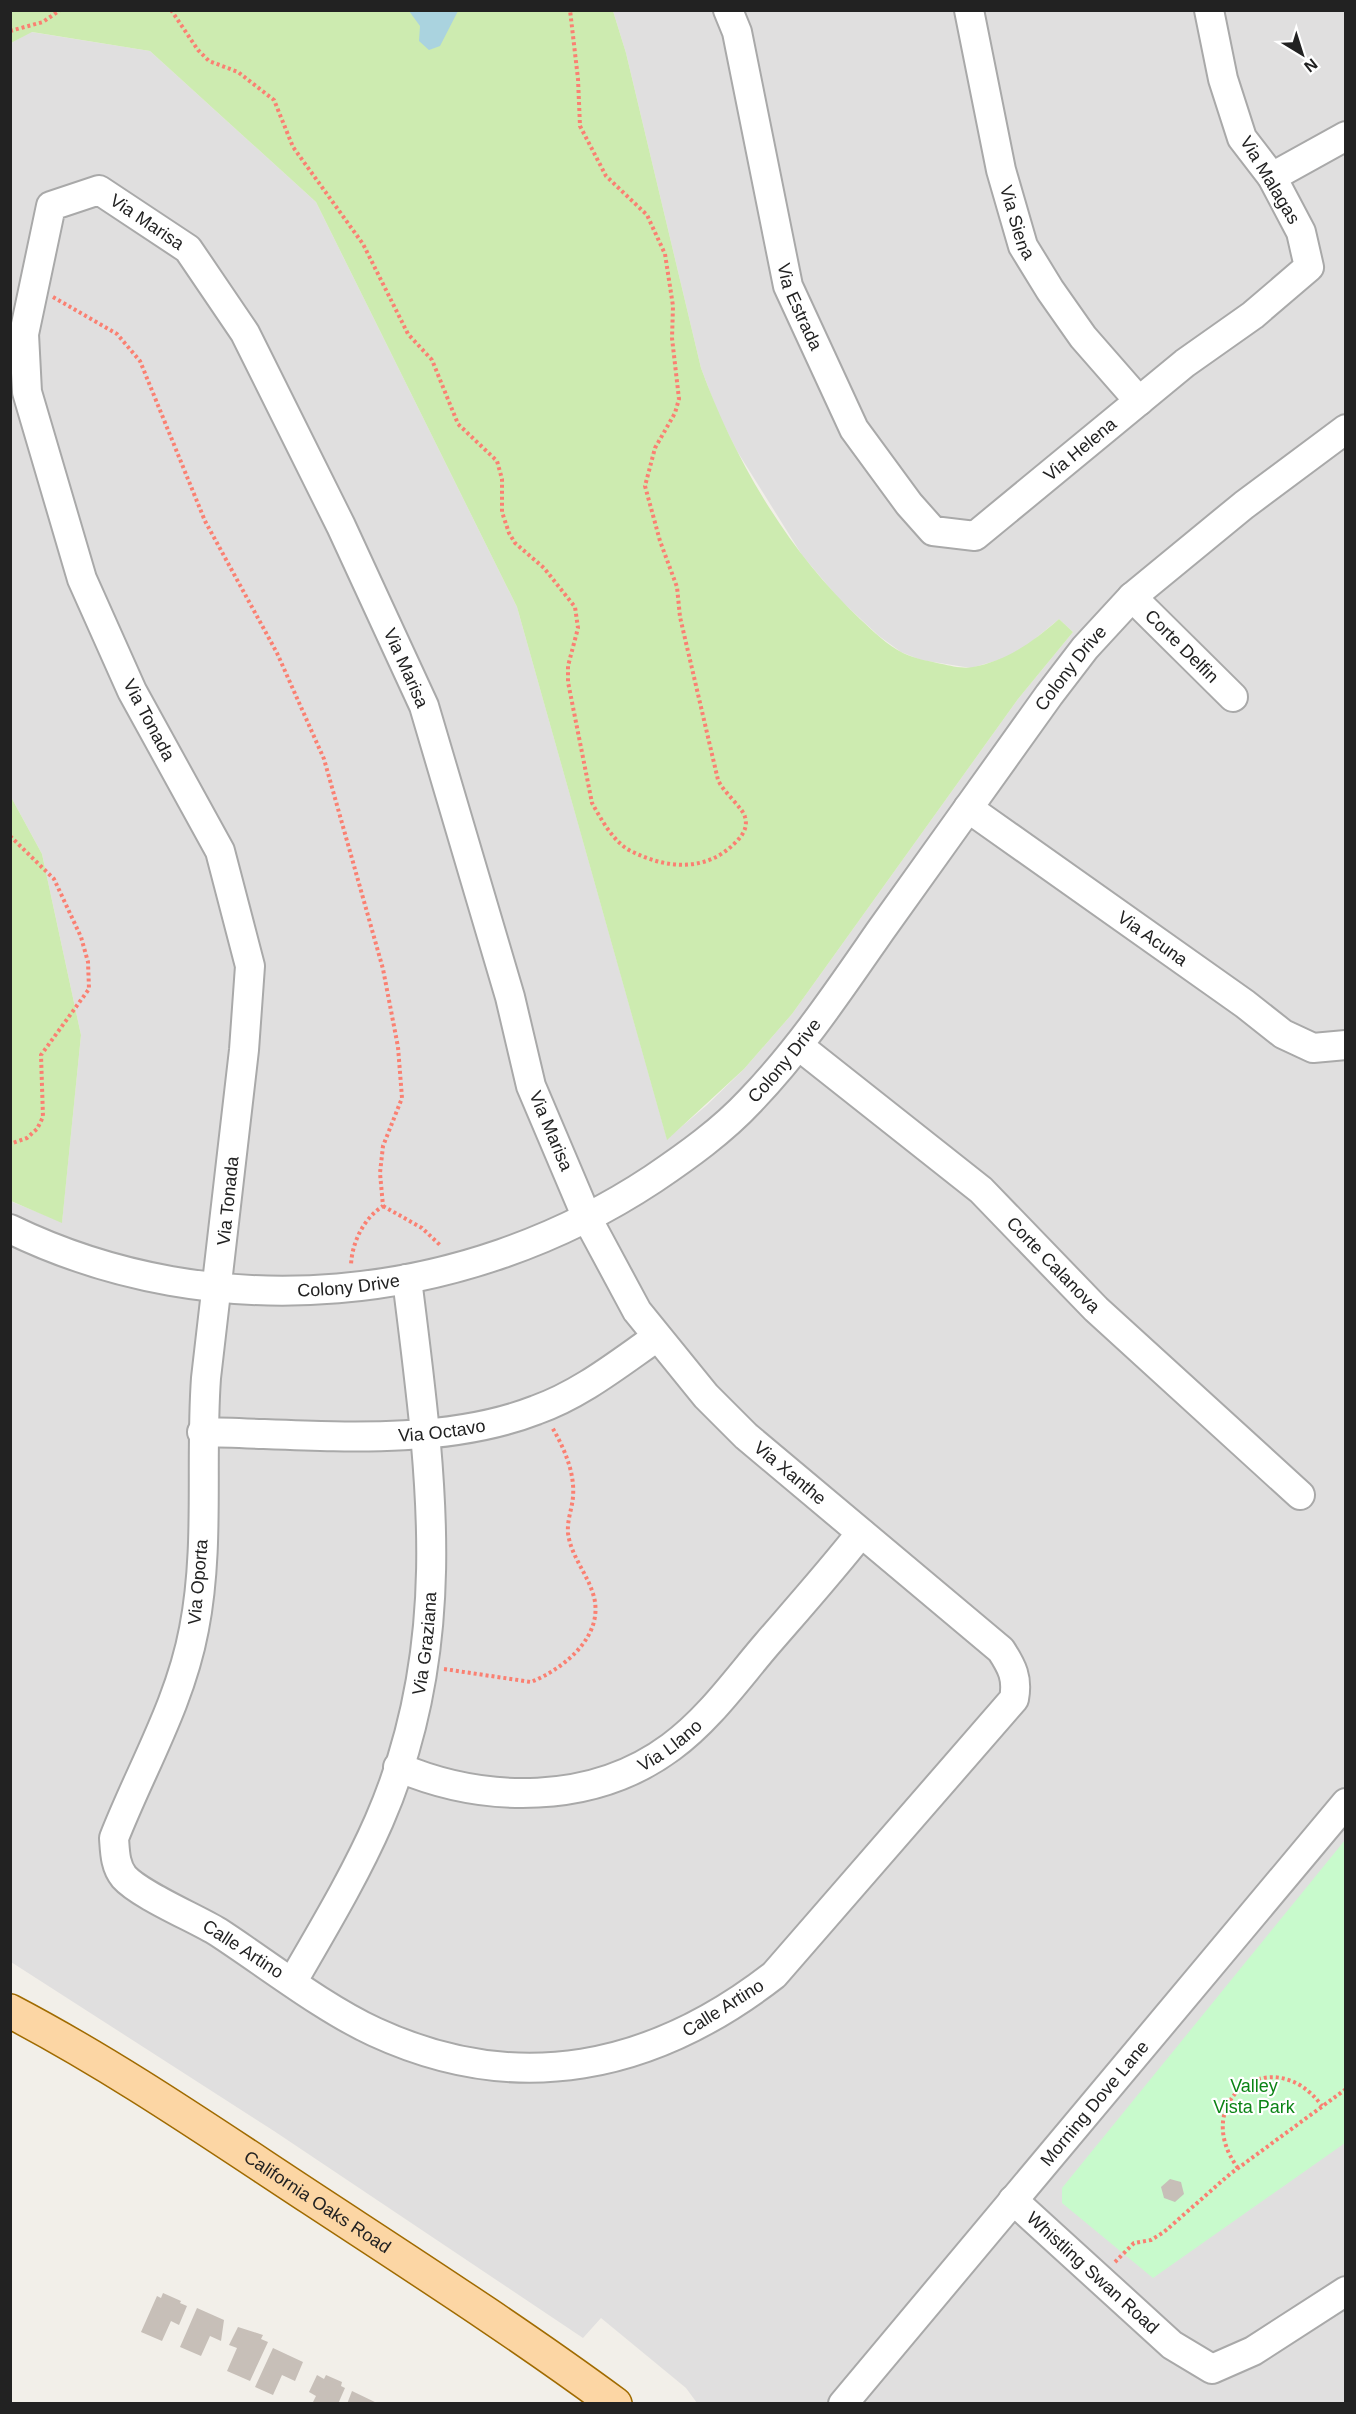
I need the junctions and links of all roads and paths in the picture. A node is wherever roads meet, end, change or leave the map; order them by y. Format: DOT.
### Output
graph roads {
  1 [pos="60,10"];
  2 [pos="171,10"];
  3 [pos="570,10"];
  4 [pos="728,10"];
  5 [pos="969,10"];
  6 [pos="1209,10"];
  7 [pos="10,31"];
  8 [pos="1346,136"];
  9 [pos="1272,177"];
  10 [pos="99,190"];
  11 [pos="34,286"];
  12 [pos="1185,363"];
  13 [pos="1138,401"];
  14 [pos="1346,429"];
  15 [pos="975,536"];
  16 [pos="1132,597"];
  17 [pos="1233,697"];
  18 [pos="968,808"];
  19 [pos="10,836"];
  20 [pos="1346,1045"];
  21 [pos="799,1046"];
  22 [pos="10,1144"];
  23 [pos="382,1206"];
  24 [pos="587,1218"];
  25 [pos="10,1229"];
  26 [pos="454,1269"];
  27 [pos="407,1279"];
  28 [pos="219,1287"];
  29 [pos="350,1287"];
  30 [pos="657,1337"];
  31 [pos="542,1408"];
  32 [pos="202,1432"];
  33 [pos="426,1434"];
  34 [pos="1300,1495"];
  35 [pos="861,1533"];
  36 [pos="424,1666"];
  37 [pos="1014,1699"];
  38 [pos="398,1767"];
  39 [pos="1346,1803"];
  40 [pos="116,1862"];
  41 [pos="293,1981"];
  42 [pos="10,2011"];
  43 [pos="1346,2089"];
  44 [pos="1322,2106"];
  45 [pos="1238,2168"];
  46 [pos="1013,2200"];
  47 [pos="1107,2255"];
  48 [pos="1346,2290"];
  49 [pos="849,2402"];
  50 [pos="615,2403"];
  1 -- 7 [label="path"];
  2 -- 3 [label="path"];
  4 -- 15 [label="street, Via Estrada"];
  5 -- 13 [label="street, Via Siena"];
  6 -- 9 [label="street, Via Malagas"];
  8 -- 9 [label="street"];
  9 -- 12 [label="street, Via Malagas"];
  10 -- 11 [label="street, Via Tonada"];
  10 -- 24 [label="street, Via Marisa"];
  11 -- 23 [label="path"];
  11 -- 28 [label="street, Via Tonada"];
  12 -- 13 [label="street, Via Helena"];
  13 -- 15 [label="street, Via Helena"];
  14 -- 16 [label="street, Colony Drive"];
  16 -- 17 [label="street, Corte Delfin"];
  16 -- 18 [label="street, Colony Drive"];
  18 -- 20 [label="street, Via Acuna"];
  18 -- 21 [label="street, Colony Drive"];
  19 -- 22 [label="path"];
  21 -- 24 [label="street, Colony Drive"];
  21 -- 34 [label="street, Corte Calanova"];
  23 -- 26 [label="path"];
  23 -- 29 [label="path"];
  24 -- 26 [label="street, Colony Drive"];
  24 -- 30 [label="street, Via Xanthe"];
  25 -- 28 [label="street, Colony Drive"];
  26 -- 27 [label="street, Colony Drive"];
  27 -- 29 [label="street, Colony Drive"];
  27 -- 33 [label="street, Via Graziana"];
  28 -- 29 [label="street, Colony Drive"];
  28 -- 32 [label="street, Via Oporta"];
  30 -- 31 [label="street, Via Octavo"];
  30 -- 35 [label="street, Via Xanthe"];
  31 -- 33 [label="street, Via Octavo"];
  31 -- 36 [label="path"];
  32 -- 33 [label="street, Via Octavo"];
  32 -- 40 [label="street, Via Oporta"];
  33 -- 36 [label="street, Via Graziana"];
  35 -- 37 [label="street, Via Xanthe"];
  35 -- 38 [label="street, Via Llano"];
  36 -- 38 [label="street, Via Graziana"];
  37 -- 41 [label="street, Calle Artino"];
  38 -- 41 [label="street, Via Graziana"];
  39 -- 46 [label="street, Morning Dove Lane"];
  40 -- 41 [label="street, Calle Artino"];
  42 -- 50 [label="main road, California Oaks Road"];
  43 -- 44 [label="path"];
  44 -- 45 [label="path"];
  44 -- 45 [label="path"];
  45 -- 47 [label="path"];
  46 -- 48 [label="street, Whistling Swan Road"];
  46 -- 49 [label="street, Morning Dove Lane"];
}
